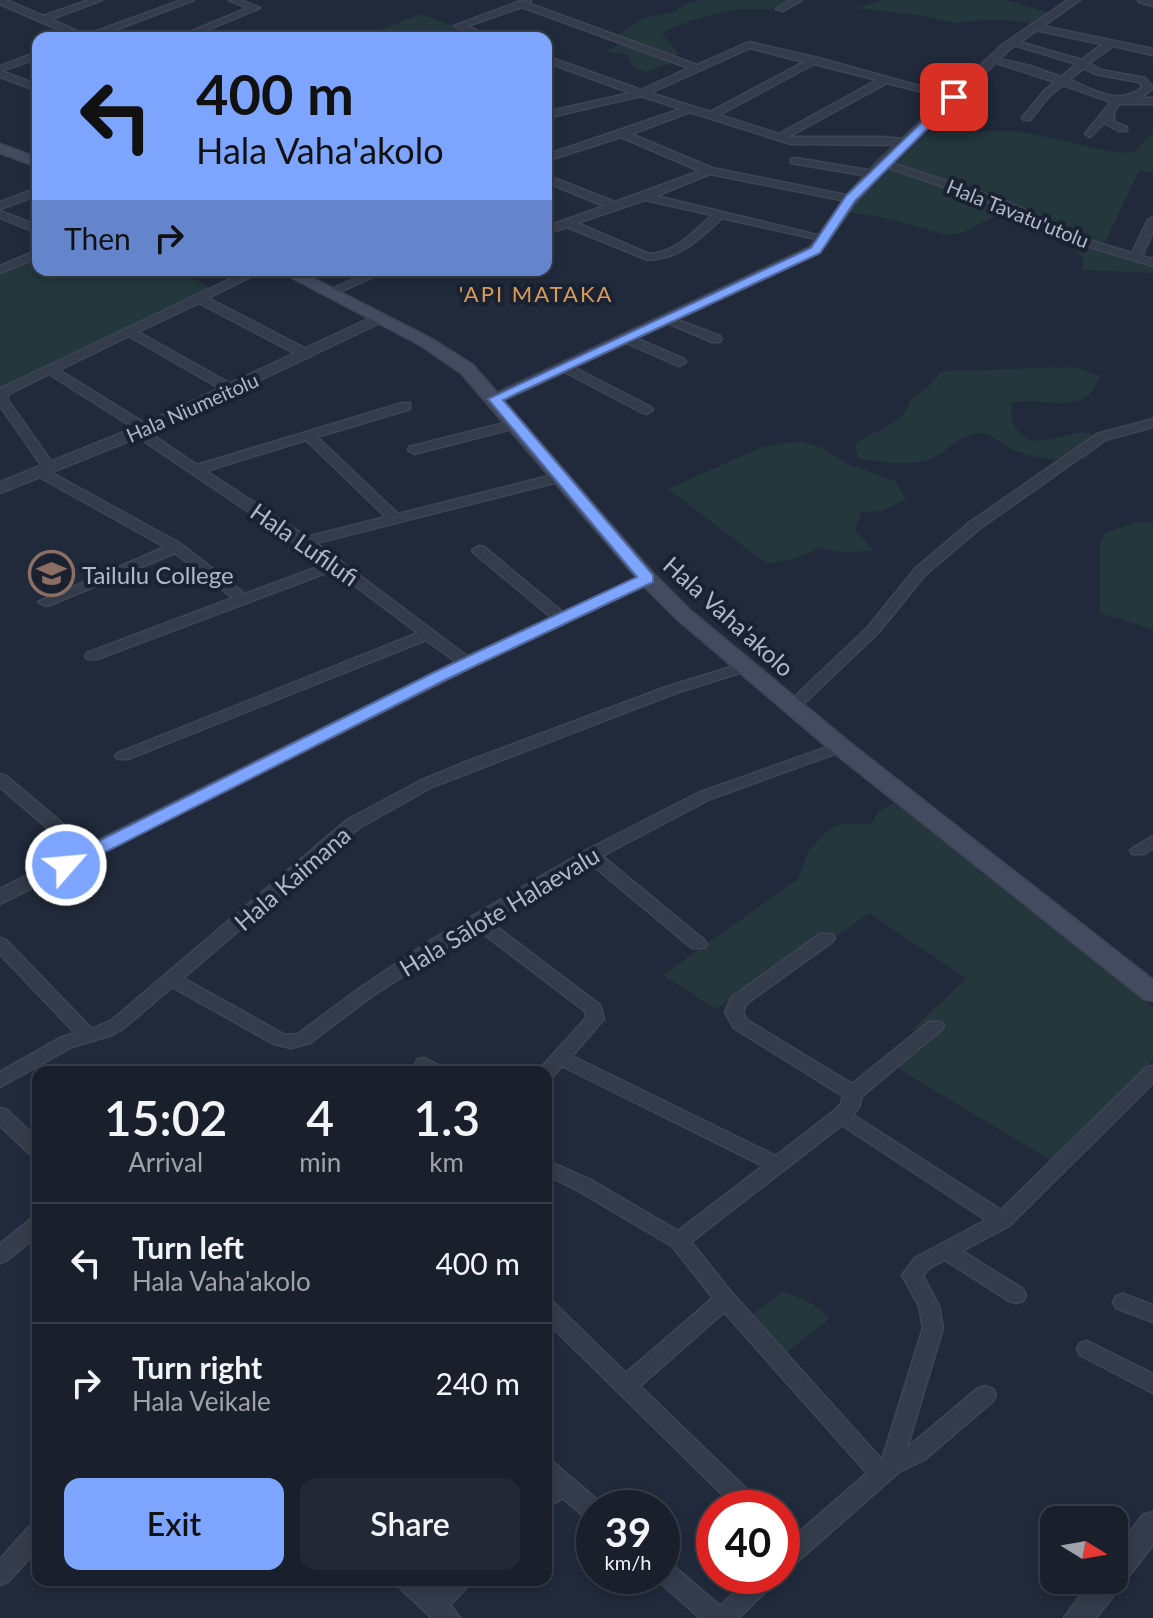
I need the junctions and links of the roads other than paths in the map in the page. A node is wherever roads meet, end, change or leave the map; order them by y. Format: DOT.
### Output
graph roads {
  1 [pos="7,0"];
  2 [pos="98,0"];
  3 [pos="190,0"];
  4 [pos="233,0"];
  5 [pos="534,0"];
  6 [pos="798,0"];
  7 [pos="1075,0"];
  8 [pos="1142,0"];
  9 [pos="0,2"];
  10 [pos="1153,3"];
  11 [pos="521,4"];
  12 [pos="780,9"];
  13 [pos="43,19"];
  14 [pos="1033,27"];
  15 [pos="72,32"];
  16 [pos="102,32"];
  17 [pos="195,32"];
  18 [pos="474,32"];
  19 [pos="1012,43"];
  20 [pos="1115,43"];
  21 [pos="1153,52"];
  22 [pos="32,57"];
  23 [pos="994,59"];
  24 [pos="815,60"];
  25 [pos="552,61"];
  26 [pos="1084,63"];
  27 [pos="694,67"];
  28 [pos="2,68"];
  29 [pos="887,79"];
  30 [pos="1062,80"];
  31 [pos="32,85"];
  32 [pos="641,93"];
  33 [pos="954,97"];
  34 [pos="1114,99"];
  35 [pos="1153,101"];
  36 [pos="552,104"];
  37 [pos="689,109"];
  38 [pos="566,110"];
  39 [pos="1110,112"];
  40 [pos="552,114"];
  41 [pos="711,115"];
  42 [pos="1027,118"];
  43 [pos="1123,129"];
  44 [pos="622,134"];
  45 [pos="1090,134"];
  46 [pos="780,137"];
  47 [pos="906,142"];
  48 [pos="0,148"];
  49 [pos="552,156"];
  50 [pos="32,158"];
  51 [pos="795,161"];
  52 [pos="879,168"];
  53 [pos="709,171"];
  54 [pos="552,180"];
  55 [pos="32,193"];
  56 [pos="645,197"];
  57 [pos="851,199"];
  58 [pos="0,206"];
  59 [pos="614,206"];
  60 [pos="0,214"];
  61 [pos="720,214"];
  62 [pos="1153,220"];
  63 [pos="567,223"];
  64 [pos="32,227"];
  65 [pos="552,229"];
  66 [pos="825,238"];
  67 [pos="32,256"];
  68 [pos="1136,257"];
  69 [pos="1153,263"];
  70 [pos="0,270"];
  71 [pos="245,276"];
  72 [pos="296,276"];
  73 [pos="369,276"];
  74 [pos="329,293"];
  75 [pos="199,298"];
  76 [pos="379,318"];
  77 [pos="667,319"];
  78 [pos="128,331"];
  79 [pos="626,338"];
  80 [pos="716,339"];
  81 [pos="306,354"];
  82 [pos="680,362"];
  83 [pos="565,367"];
  84 [pos="49,369"];
  85 [pos="232,390"];
  86 [pos="495,399"];
  87 [pos="406,406"];
  88 [pos="647,410"];
  89 [pos="1153,423"];
  90 [pos="516,424"];
  91 [pos="142,431"];
  92 [pos="308,435"];
  93 [pos="414,450"];
  94 [pos="46,470"];
  95 [pos="194,470"];
  96 [pos="561,477"];
  97 [pos="0,488"];
  98 [pos="394,518"];
  99 [pos="305,542"];
  100 [pos="176,547"];
  101 [pos="479,550"];
  102 [pos="336,565"];
  103 [pos="647,578"];
  104 [pos="244,600"];
  105 [pos="45,602"];
  106 [pos="561,618"];
  107 [pos="430,633"];
  108 [pos="92,656"];
  109 [pos="467,663"];
  110 [pos="744,667"];
  111 [pos="792,707"];
  112 [pos="841,747"];
  113 [pos="123,756"];
  114 [pos="0,779"];
  115 [pos="88,854"];
  116 [pos="591,855"];
  117 [pos="0,897"];
  118 [pos="478,921"];
  119 [pos="826,938"];
  120 [pos="0,944"];
  121 [pos="698,944"];
  122 [pos="173,980"];
  123 [pos="1153,993"];
  124 [pos="935,1026"];
  125 [pos="86,1034"];
  126 [pos="552,1065"];
  127 [pos="1153,1072"];
  128 [pos="0,1080"];
  129 [pos="853,1093"];
  130 [pos="0,1115"];
  131 [pos="841,1116"];
  132 [pos="32,1144"];
  133 [pos="777,1165"];
  134 [pos="552,1170"];
  135 [pos="1002,1221"];
  136 [pos="32,1229"];
  137 [pos="679,1241"];
  138 [pos="947,1251"];
  139 [pos="0,1255"];
  140 [pos="1016,1295"];
  141 [pos="725,1299"];
  142 [pos="1123,1302"];
  143 [pos="552,1314"];
  144 [pos="1153,1314"];
  145 [pos="1087,1349"];
  146 [pos="1153,1384"];
  147 [pos="626,1385"];
  148 [pos="985,1395"];
  149 [pos="886,1470"];
  150 [pos="733,1490"];
  151 [pos="555,1492"];
  152 [pos="576,1502"];
  153 [pos="1153,1524"];
  154 [pos="800,1539"];
  155 [pos="32,1540"];
  156 [pos="1128,1556"];
  157 [pos="0,1575"];
  158 [pos="680,1585"];
  159 [pos="413,1586"];
  160 [pos="456,1586"];
  161 [pos="746,1594"];
  162 [pos="1098,1594"];
  163 [pos="441,1612"];
  164 [pos="720,1618"];
  165 [pos="1079,1618"];
  1 -- 9 [label="street"];
  2 -- 13 [label="street"];
  3 -- 16 [label="street"];
  4 -- 17 [label="street"];
  5 -- 11 [label="street"];
  6 -- 12 [label="street"];
  7 -- 14 [label="street"];
  8 -- 10 [label="street"];
  9 -- 13 [label="street"];
  11 -- 18 [label="street"];
  11 -- 27 [label="street"];
  13 -- 15 [label="street"];
  14 -- 19 [label="street"];
  14 -- 20 [label="street"];
  19 -- 23 [label="street"];
  19 -- 26 [label="street"];
  20 -- 21 [label="street"];
  20 -- 26 [label="street"];
  22 -- 28 [label="street"];
  23 -- 30 [label="street"];
  23 -- 33 [label="street"];
  24 -- 27 [label="street"];
  24 -- 29 [label="street"];
  24 -- 41 [label="street"];
  25 -- 32 [label="street"];
  26 -- 30 [label="street"];
  26 -- 34 [label="street"];
  27 -- 32 [label="street"];
  28 -- 31 [label="street"];
  29 -- 33 [label="street"];
  29 -- 46 [label="street"];
  30 -- 34 [label="street"];
  30 -- 42 [label="street"];
  32 -- 37 [label="street"];
  32 -- 38 [label="street"];
  33 -- 47 [label="street"];
  34 -- 35 [label="street"];
  34 -- 39 [label="street"];
  36 -- 38 [label="street"];
  37 -- 41 [label="street"];
  37 -- 44 [label="street"];
  38 -- 40 [label="street"];
  39 -- 43 [label="street"];
  39 -- 45 [label="street"];
  41 -- 46 [label="street"];
  44 -- 49 [label="street"];
  44 -- 53 [label="street"];
  46 -- 47 [label="street"];
  47 -- 52 [label="street"];
  48 -- 50 [label="main road"];
  51 -- 52 [label="street, Hala Tavatu'utolu"];
  52 -- 57 [label="street"];
  52 -- 68 [label="street, Hala Tavatu'utolu"];
  53 -- 56 [label="street"];
  53 -- 57 [label="street"];
  54 -- 59 [label="street"];
  55 -- 58 [label="street"];
  56 -- 59 [label="street"];
  56 -- 61 [label="street"];
  57 -- 66 [label="street"];
  59 -- 63 [label="street"];
  60 -- 64 [label="street"];
  61 -- 63 [label="street"];
  61 -- 66 [label="street"];
  62 -- 68 [label="street"];
  63 -- 65 [label="street"];
  66 -- 77 [label="street"];
  67 -- 70 [label="street"];
  68 -- 69 [label="street, Hala Tavatu'utolu"];
  71 -- 75 [label="street"];
  72 -- 74 [label="main road, Hala Vaha'akolo"];
  73 -- 74 [label="street"];
  74 -- 76 [label="main road, Hala Vaha'akolo"];
  75 -- 78 [label="street"];
  75 -- 81 [label="street"];
  76 -- 81 [label="street, Hala Niumeitolu"];
  76 -- 86 [label="main road, Hala Vaha'akolo"];
  77 -- 79 [label="street"];
  77 -- 80 [label="street"];
  78 -- 84 [label="street"];
  78 -- 85 [label="street"];
  79 -- 82 [label="street"];
  79 -- 83 [label="street"];
  81 -- 85 [label="street, Hala Niumeitolu"];
  83 -- 86 [label="street"];
  83 -- 88 [label="street"];
  84 -- 91 [label="street, Hala Lufilufi"];
  84 -- 94 [label="street"];
  85 -- 91 [label="street, Hala Niumeitolu"];
  86 -- 90 [label="main road, Hala Vaha'akolo"];
  87 -- 92 [label="street"];
  89 -- 111 [label="street"];
  90 -- 93 [label="street"];
  90 -- 96 [label="main road, Hala Vaha'akolo"];
  91 -- 94 [label="street, Hala Niumeitolu"];
  91 -- 95 [label="street, Hala Lufilufi"];
  92 -- 95 [label="street"];
  92 -- 98 [label="street"];
  94 -- 97 [label="street, Hala Niumeitolu"];
  94 -- 100 [label="street"];
  95 -- 99 [label="street, Hala Lufilufi"];
  96 -- 98 [label="street"];
  96 -- 103 [label="main road, Hala Vaha'akolo"];
  98 -- 99 [label="street"];
  99 -- 102 [label="street, Hala Lufilufi"];
  100 -- 104 [label="street"];
  100 -- 105 [label="street"];
  101 -- 106 [label="street"];
  102 -- 104 [label="street"];
  102 -- 107 [label="street, Hala Lufilufi"];
  103 -- 106 [label="street"];
  103 -- 110 [label="main road, Hala Vaha'akolo"];
  104 -- 108 [label="street"];
  106 -- 109 [label="street"];
  107 -- 109 [label="street, Hala Lufilufi"];
  107 -- 113 [label="street"];
  109 -- 115 [label="street"];
  110 -- 111 [label="main road, Hala Vaha'akolo"];
  110 -- 122 [label="street, Hala Kaimana"];
  111 -- 112 [label="main road, Hala Vaha'akolo"];
  112 -- 116 [label="street, Hala Sālote Halaevalu"];
  112 -- 123 [label="main road, Hala Vaha'akolo"];
  114 -- 115 [label="street"];
  115 -- 117 [label="street"];
  116 -- 118 [label="street, Hala Sālote Halaevalu"];
  116 -- 121 [label="street"];
  118 -- 122 [label="street, Hala Sālote Halaevalu"];
  118 -- 126 [label="street"];
  119 -- 129 [label="street"];
  120 -- 125 [label="street"];
  122 -- 125 [label="street, Hala Kaimana"];
  124 -- 129 [label="street"];
  125 -- 128 [label="street, Hala Kaimana"];
  126 -- 133 [label="street"];
  127 -- 135 [label="street"];
  129 -- 131 [label="street"];
  130 -- 132 [label="street"];
  131 -- 133 [label="street"];
  131 -- 135 [label="street"];
  133 -- 137 [label="street"];
  134 -- 137 [label="street"];
  135 -- 138 [label="street"];
  136 -- 139 [label="street"];
  137 -- 141 [label="street"];
  138 -- 140 [label="street"];
  138 -- 149 [label="street"];
  141 -- 147 [label="street"];
  141 -- 149 [label="street"];
  142 -- 144 [label="street"];
  143 -- 147 [label="street"];
  145 -- 146 [label="street"];
  147 -- 150 [label="street"];
  148 -- 149 [label="street"];
  149 -- 154 [label="street"];
  151 -- 152 [label="street"];
  153 -- 156 [label="street"];
  155 -- 157 [label="street"];
  158 -- 164 [label="street"];
  159 -- 163 [label="street"];
  160 -- 163 [label="street"];
  161 -- 164 [label="street"];
  162 -- 165 [label="street"];
}
